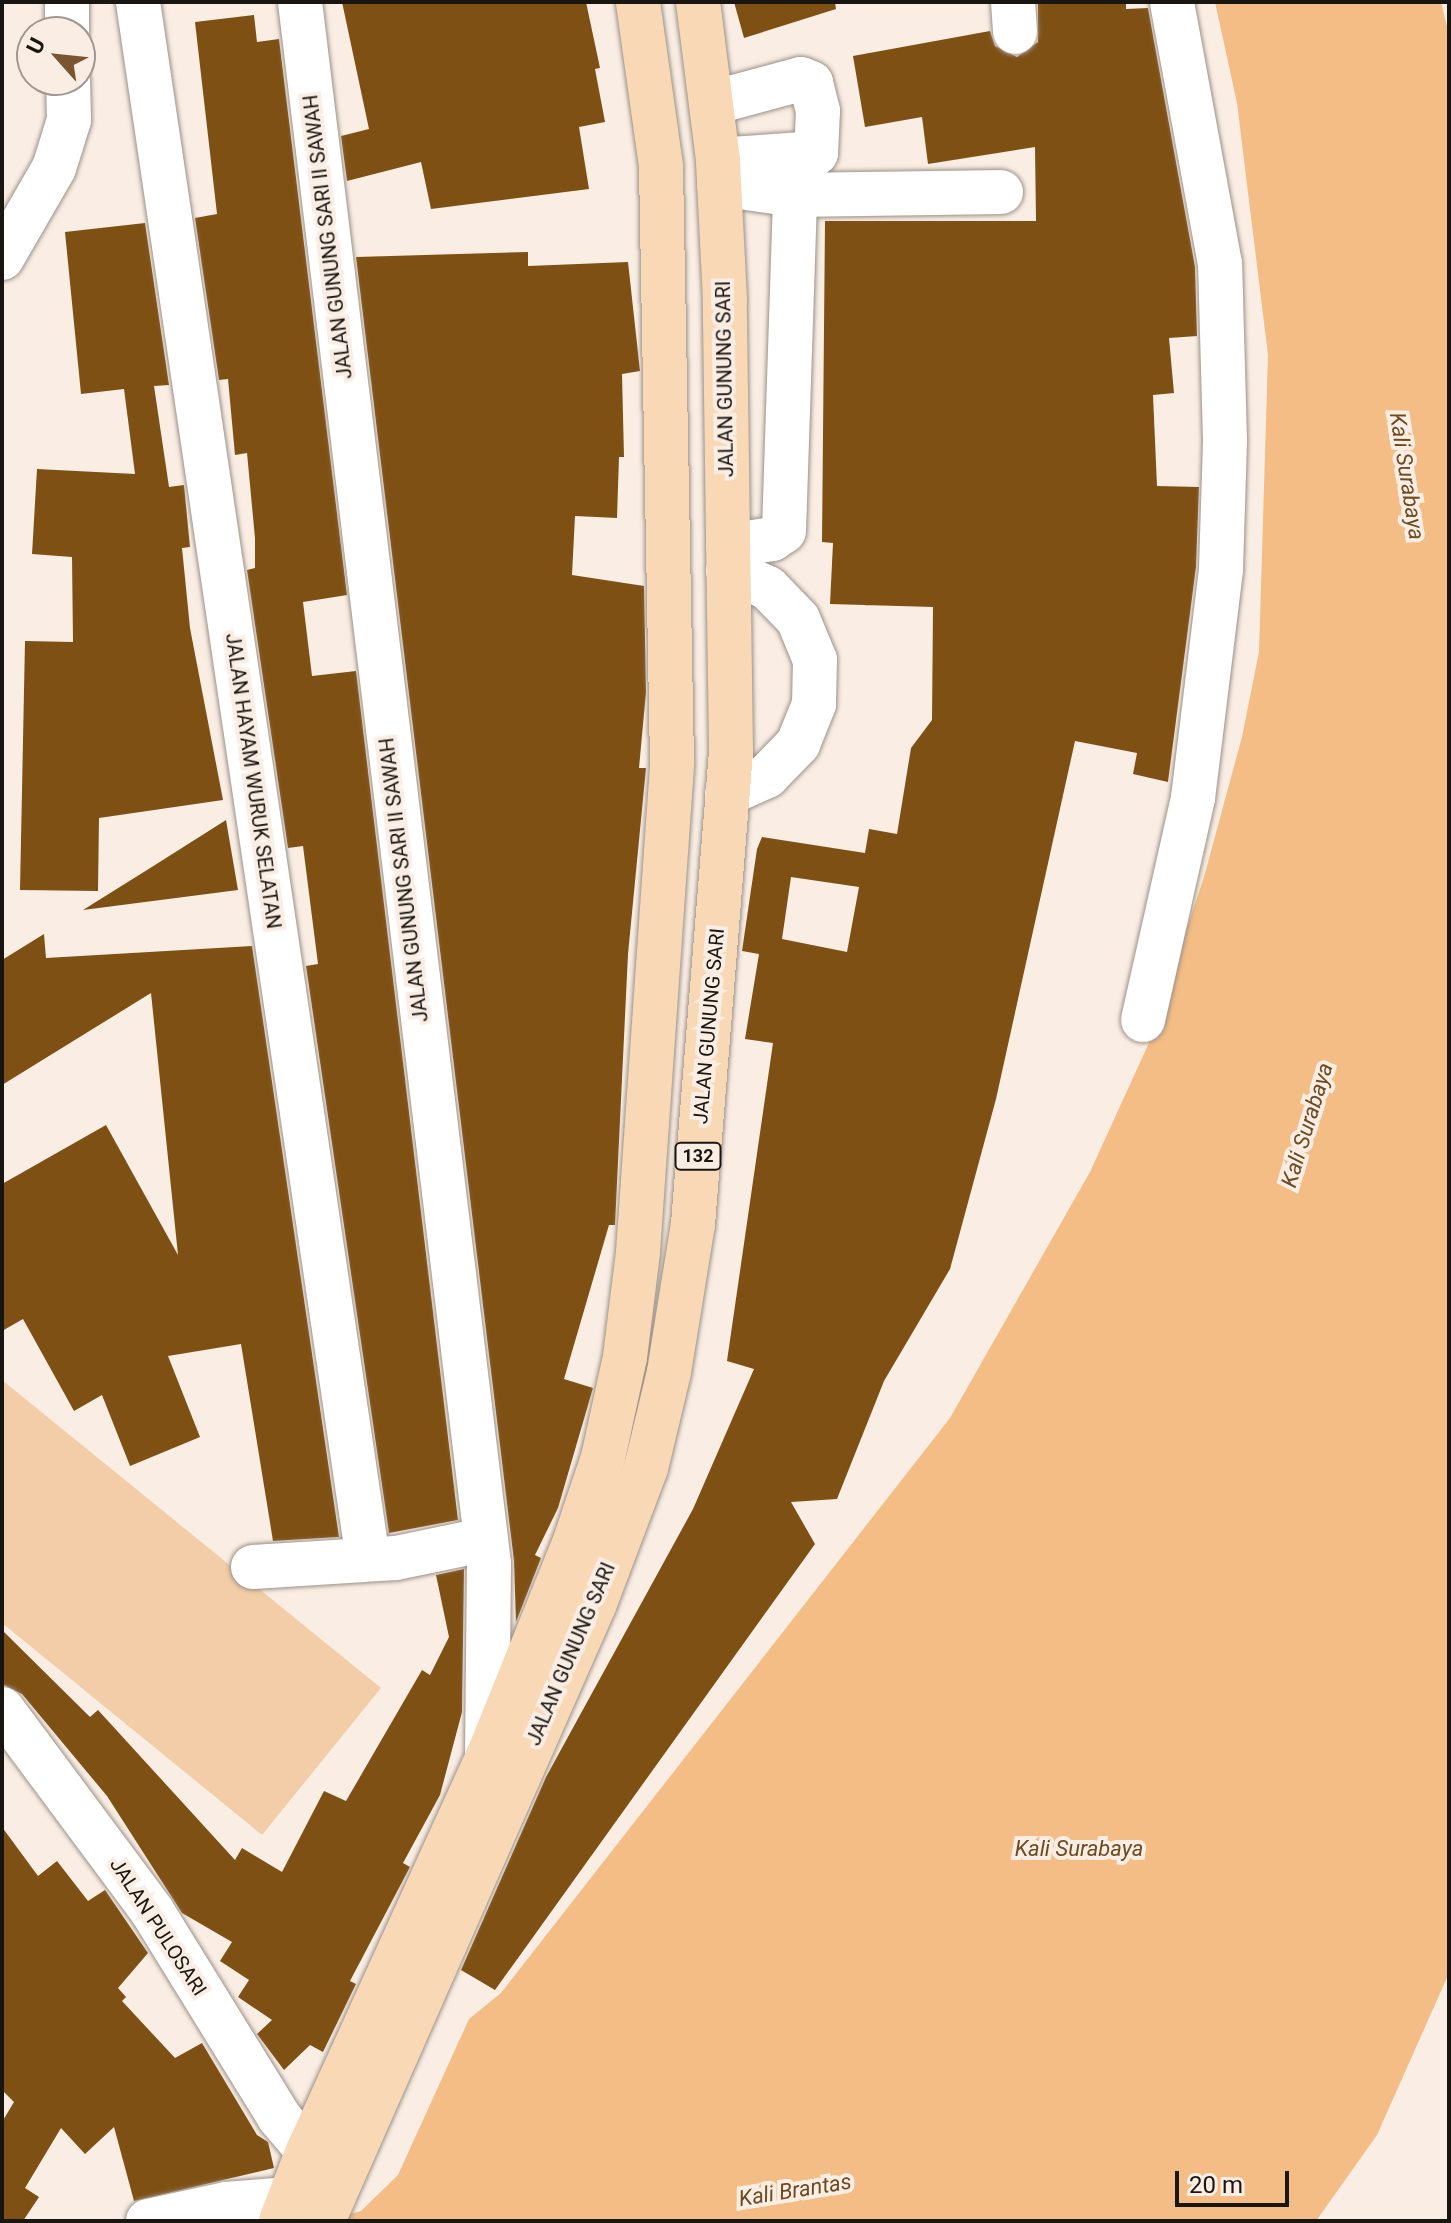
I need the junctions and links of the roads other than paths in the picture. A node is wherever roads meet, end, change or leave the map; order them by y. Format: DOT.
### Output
graph roads {
  1 [pos="138,2"];
  2 [pos="300,2"];
  3 [pos="638,2"];
  4 [pos="698,2"];
  5 [pos="1172,2"];
  6 [pos="755,91"];
  7 [pos="68,96"];
  8 [pos="712,103"];
  9 [pos="766,157"];
  10 [pos="719,172"];
  11 [pos="1001,192"];
  12 [pos="795,195"];
  13 [pos="2,258"];
  14 [pos="728,558"];
  15 [pos="727,794"];
  16 [pos="1143,1020"];
  17 [pos="638,1252"];
  18 [pos="688,1258"];
  19 [pos="483,1540"];
  20 [pos="368,1559"];
  21 [pos="253,1567"];
  22 [pos="2,1709"];
  23 [pos="487,1759"];
  24 [pos="308,2151"];
  25 [pos="304,2214"];
  26 [pos="148,2221"];
  1 -- 20 [label="street, JALAN HAYAM WURUK SELATAN"];
  2 -- 19 [label="street, JALAN GUNUNG SARI II SAWAH"];
  3 -- 17 [label="main road, JALAN GUNUNG SARI / 132"];
  4 -- 8 [label="main road, JALAN GUNUNG SARI / 132"];
  5 -- 16 [label="street"];
  6 -- 8 [label="street"];
  6 -- 9 [label="street"];
  6 -- 9 [label="street"];
  7 -- 13 [label="street"];
  8 -- 10 [label="main road, JALAN GUNUNG SARI / 132"];
  9 -- 10 [label="street"];
  10 -- 12 [label="street"];
  10 -- 14 [label="main road, JALAN GUNUNG SARI / 132"];
  11 -- 12 [label="street"];
  12 -- 14 [label="street"];
  14 -- 15 [label="main road, JALAN GUNUNG SARI / 132"];
  14 -- 15 [label="street"];
  15 -- 18 [label="main road, JALAN GUNUNG SARI / 132"];
  17 -- 18 [label="main road"];
  17 -- 23 [label="main road, JALAN GUNUNG SARI / 132"];
  18 -- 25 [label="main road, JALAN GUNUNG SARI / 132"];
  19 -- 20 [label="street"];
  19 -- 23 [label="street, JALAN GUNUNG SARI II SAWAH"];
  20 -- 21 [label="street"];
  22 -- 24 [label="street, JALAN PULOSARI"];
  23 -- 24 [label="main road, JALAN GUNUNG SARI / 132"];
  24 -- 25 [label="main road, JALAN GUNUNG SARI / 132"];
  25 -- 26 [label="street"];
}
